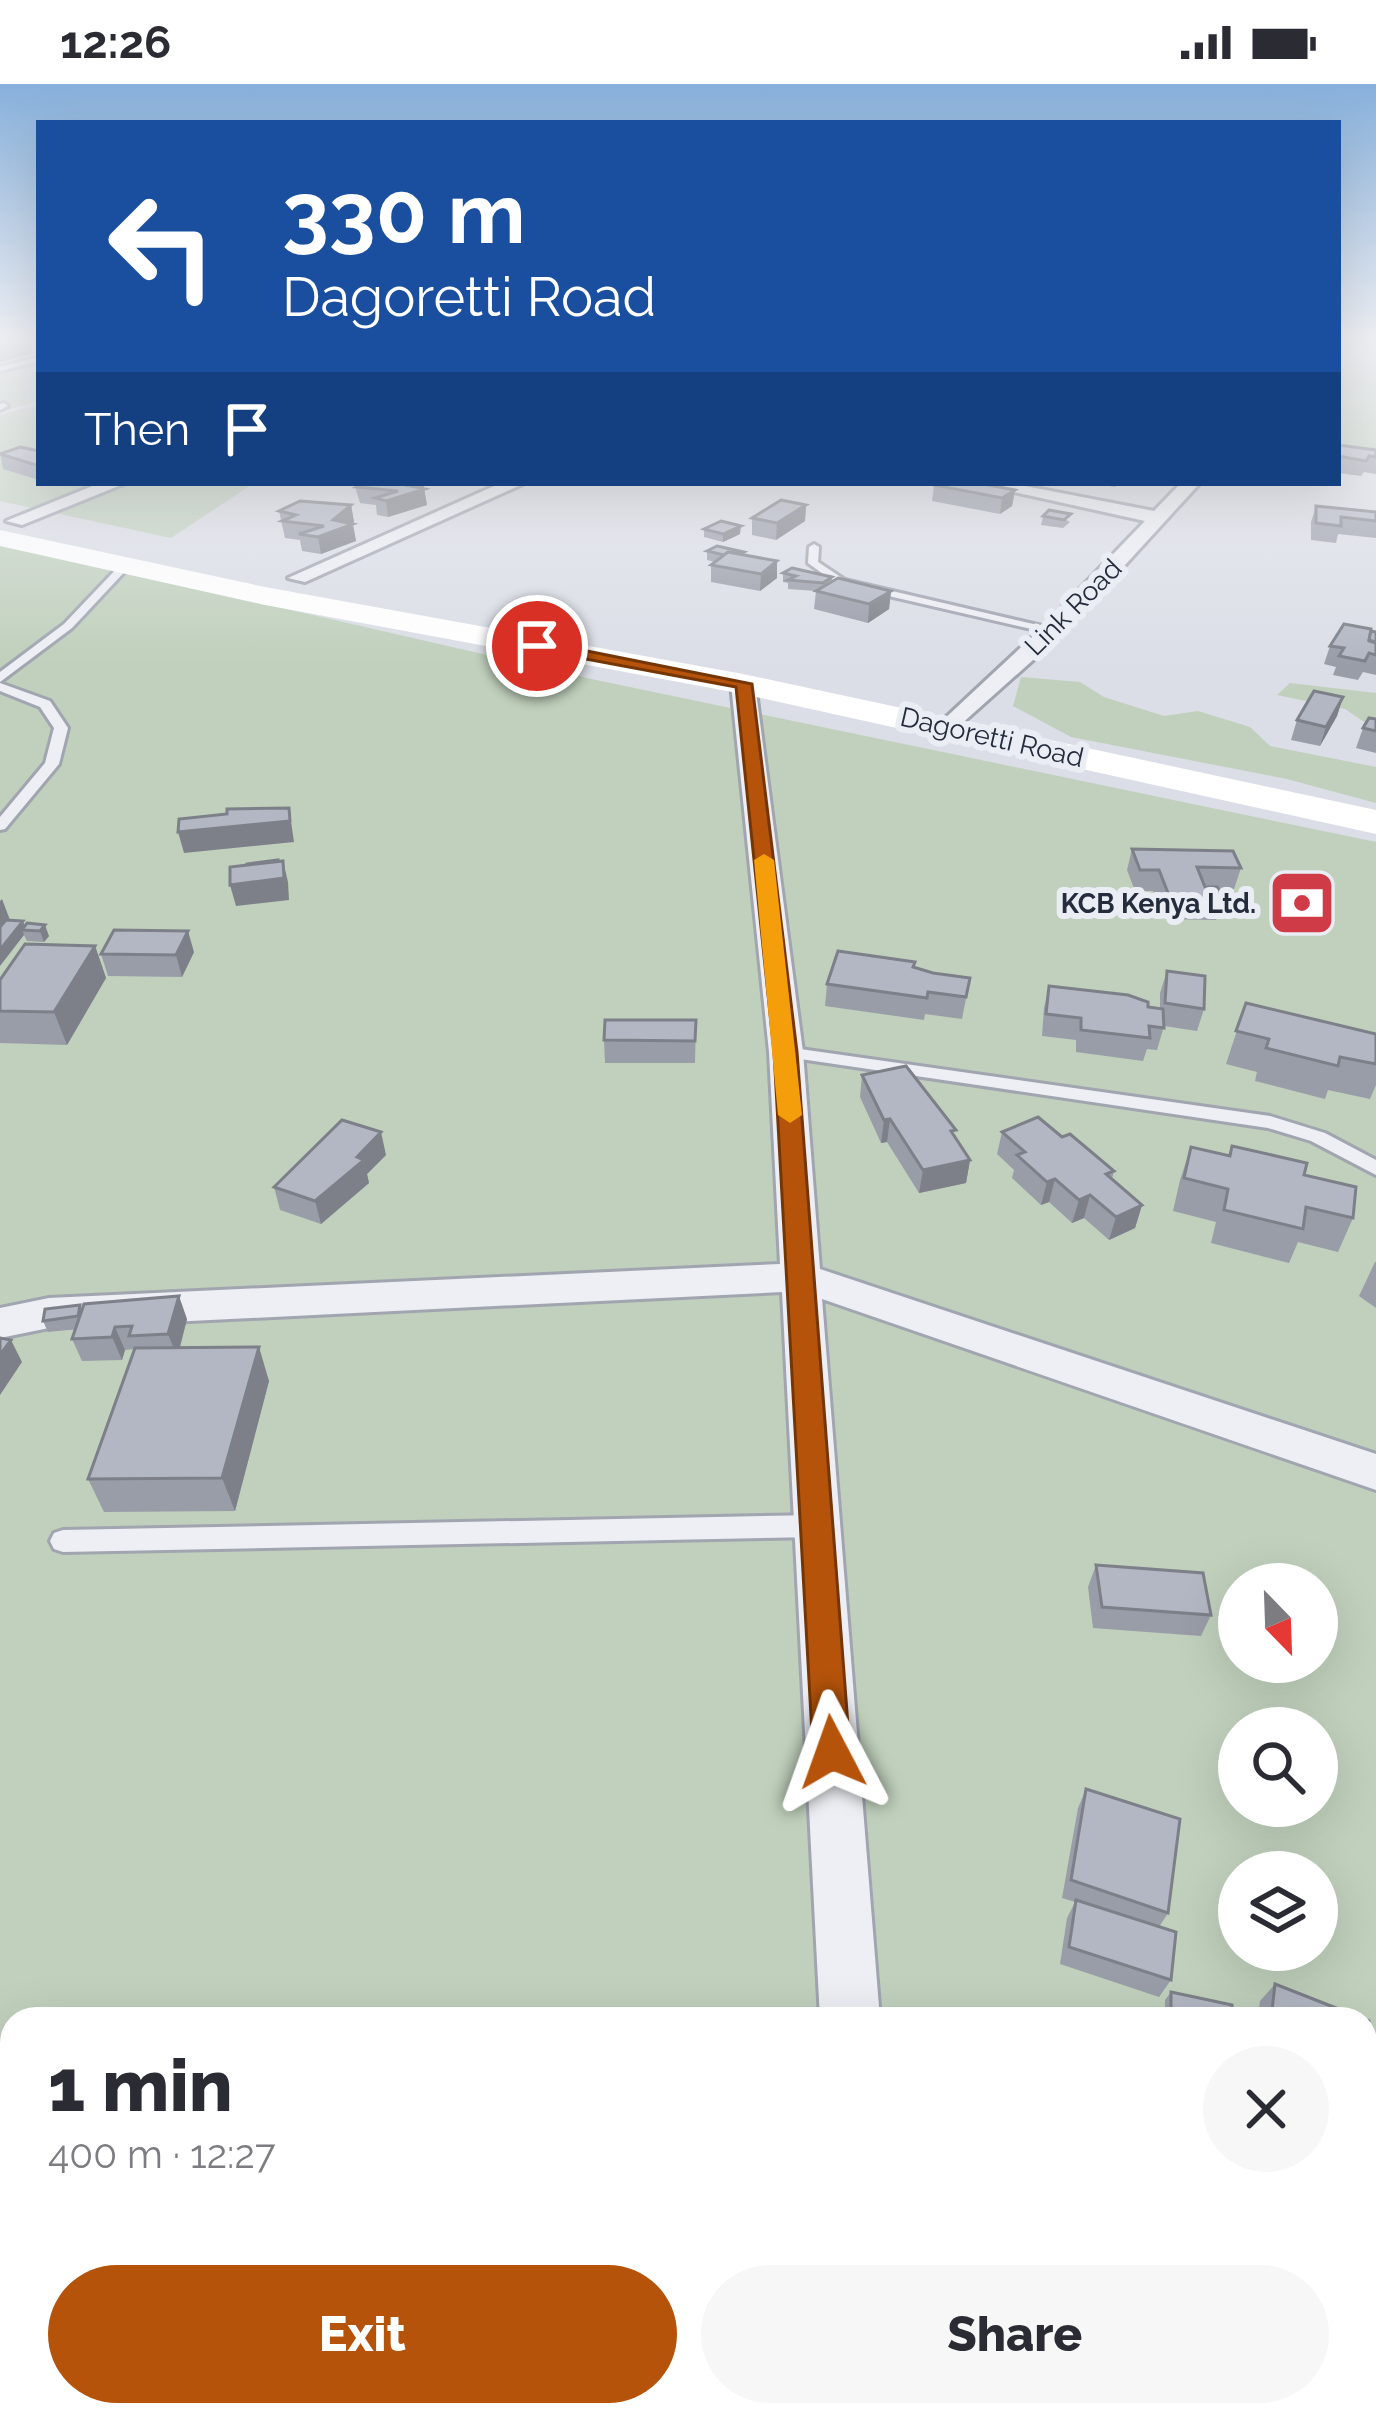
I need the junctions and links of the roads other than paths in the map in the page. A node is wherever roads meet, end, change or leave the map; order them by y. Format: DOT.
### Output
graph roads {
  1 [pos="109,486"];
  2 [pos="509,486"];
  3 [pos="997,486"];
  4 [pos="1188,486"];
  5 [pos="1160,518"];
  6 [pos="5,525"];
  7 [pos="814,547"];
  8 [pos="125,566"];
  9 [pos="299,578"];
  10 [pos="266,596"];
  11 [pos="1053,630"];
  12 [pos="606,656"];
  13 [pos="0,682"];
  14 [pos="743,684"];
  15 [pos="950,727"];
  16 [pos="1376,822"];
  17 [pos="0,826"];
  18 [pos="786,1052"];
  19 [pos="1376,1168"];
  20 [pos="801,1277"];
  21 [pos="0,1323"];
  22 [pos="1376,1472"];
  23 [pos="817,1526"];
  24 [pos="62,1541"];
  25 [pos="849,2007"];
  1 -- 6 [label="street"];
  2 -- 9 [label="street"];
  3 -- 5 [label="street"];
  4 -- 5 [label="street, Link Road"];
  5 -- 11 [label="street, Link Road"];
  6 -- 8 [label="main road, Dagoretti Road"];
  6 -- 9 [label="main road, Dagoretti Road"];
  7 -- 11 [label="lane"];
  8 -- 10 [label="main road, Dagoretti Road"];
  8 -- 13 [label="lane"];
  9 -- 10 [label="main road"];
  9 -- 12 [label="main road, Dagoretti Road"];
  10 -- 12 [label="main road, Dagoretti Road"];
  11 -- 15 [label="street, Link Road"];
  12 -- 14 [label="main road, Dagoretti Road"];
  13 -- 17 [label="lane"];
  14 -- 15 [label="main road, Dagoretti Road"];
  14 -- 18 [label="street"];
  15 -- 16 [label="main road, Dagoretti Road"];
  18 -- 19 [label="lane"];
  18 -- 20 [label="street"];
  20 -- 21 [label="street"];
  20 -- 22 [label="street"];
  20 -- 23 [label="street"];
  23 -- 24 [label="lane"];
  23 -- 25 [label="street"];
}
